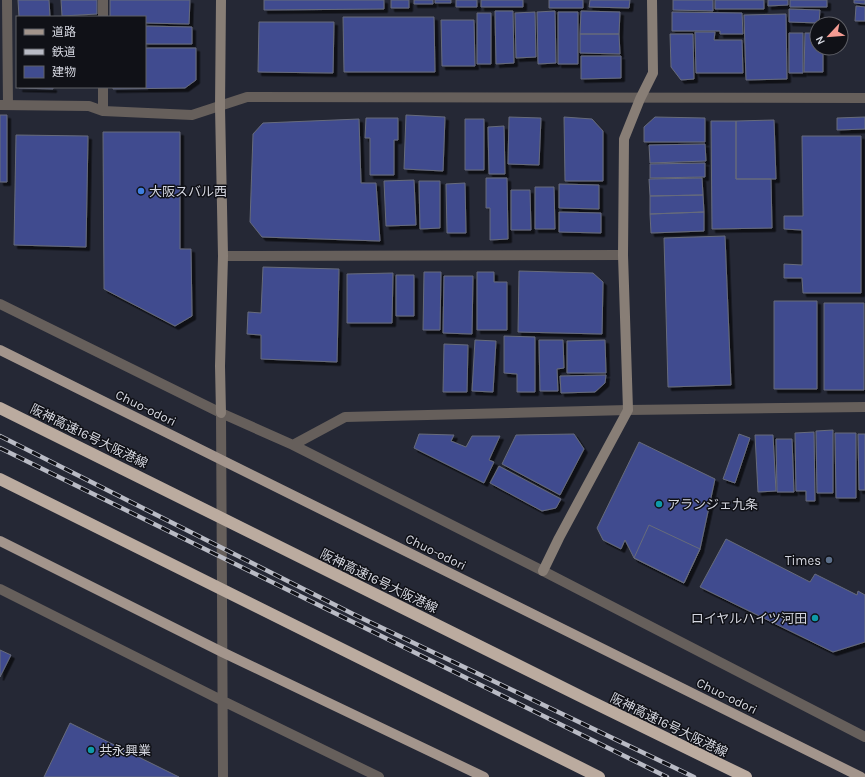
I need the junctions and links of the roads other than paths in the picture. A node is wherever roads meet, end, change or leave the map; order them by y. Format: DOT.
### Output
graph roads {
  1 [pos="7,0"];
  2 [pos="103,0"];
  3 [pos="221,0"];
  4 [pos="652,0"];
  5 [pos="103,16"];
  6 [pos="103,88"];
  7 [pos="640,98"];
  8 [pos="865,98"];
  9 [pos="4,105"];
  10 [pos="220,107"];
  11 [pos="103,111"];
  12 [pos="623,255"];
  13 [pos="223,256"];
  14 [pos="0,304"];
  15 [pos="0,350"];
  16 [pos="865,407"];
  17 [pos="0,408"];
  18 [pos="628,410"];
  19 [pos="221,413"];
  20 [pos="293,445"];
  21 [pos="221,460"];
  22 [pos="0,479"];
  23 [pos="0,541"];
  24 [pos="543,571"];
  25 [pos="0,590"];
  26 [pos="222,652"];
  27 [pos="223,701"];
  28 [pos="865,737"];
  29 [pos="223,777"];
  30 [pos="379,777"];
  31 [pos="484,777"];
  32 [pos="599,777"];
  33 [pos="746,777"];
  34 [pos="861,777"];
  1 -- 9 [label="street"];
  2 -- 5 [label="street"];
  3 -- 10 [label="street"];
  4 -- 7 [label="street"];
  6 -- 11 [label="street"];
  7 -- 8 [label="street"];
  7 -- 10 [label="street"];
  7 -- 12 [label="street"];
  9 -- 11 [label="street"];
  10 -- 11 [label="street"];
  10 -- 13 [label="street"];
  12 -- 13 [label="street"];
  12 -- 18 [label="street"];
  13 -- 19 [label="street"];
  14 -- 19 [label="street"];
  15 -- 21 [label="main road, Chuo-odori"];
  16 -- 18 [label="street"];
  17 -- 33 [label="highway, 阪神高速16号大阪港線, bridge"];
  18 -- 20 [label="street"];
  18 -- 24 [label="street"];
  19 -- 20 [label="street"];
  19 -- 21 [label="street"];
  20 -- 24 [label="street"];
  21 -- 26 [label="street"];
  21 -- 34 [label="main road, Chuo-odori"];
  22 -- 32 [label="highway, bridge"];
  23 -- 26 [label="main road"];
  24 -- 28 [label="street"];
  25 -- 27 [label="street"];
  26 -- 27 [label="street"];
  26 -- 31 [label="main road"];
  27 -- 29 [label="street"];
  27 -- 30 [label="street"];
}
